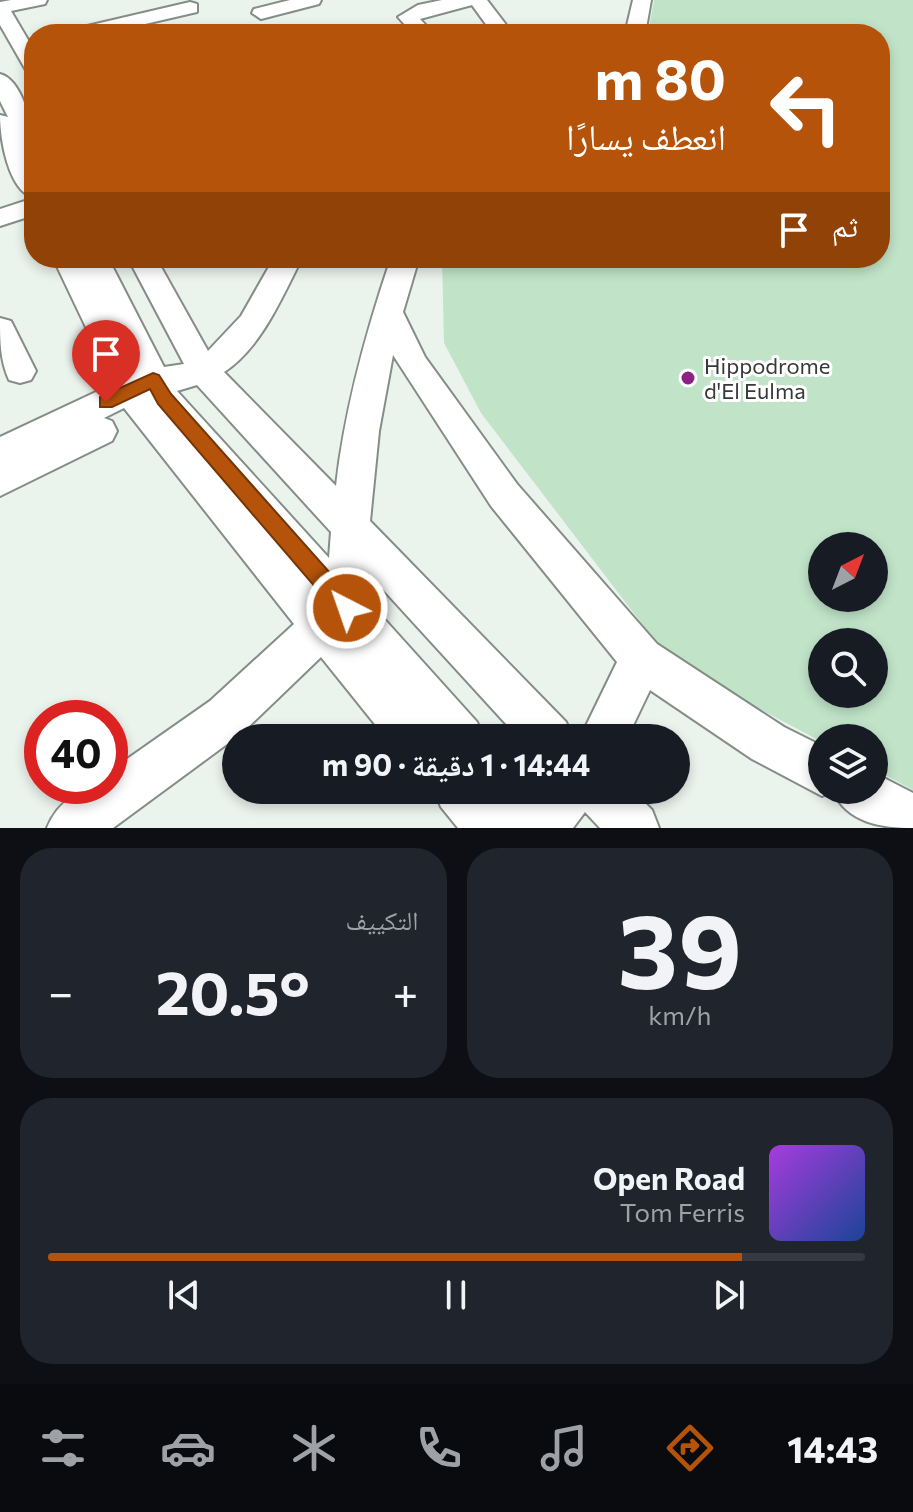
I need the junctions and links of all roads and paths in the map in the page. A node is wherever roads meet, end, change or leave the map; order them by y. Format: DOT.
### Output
graph roads {
  1 [pos="38,0"];
  2 [pos="312,0"];
  3 [pos="470,0"];
  4 [pos="478,0"];
  5 [pos="642,0"];
  6 [pos="256,6"];
  7 [pos="0,8"];
  8 [pos="190,8"];
  9 [pos="120,24"];
  10 [pos="274,24"];
  11 [pos="415,24"];
  12 [pos="496,24"];
  13 [pos="637,24"];
  14 [pos="24,40"];
  15 [pos="3,93"];
  16 [pos="24,93"];
  17 [pos="0,122"];
  18 [pos="24,128"];
  19 [pos="24,173"];
  20 [pos="24,199"];
  21 [pos="0,218"];
  22 [pos="74,268"];
  23 [pos="99,268"];
  24 [pos="148,268"];
  25 [pos="282,268"];
  26 [pos="401,268"];
  27 [pos="387,309"];
  28 [pos="0,329"];
  29 [pos="20,371"];
  30 [pos="163,388"];
  31 [pos="0,453"];
  32 [pos="0,481"];
  33 [pos="348,521"];
  34 [pos="335,618"];
  35 [pos="642,659"];
  36 [pos="406,724"];
  37 [pos="446,724"];
  38 [pos="537,724"];
  39 [pos="610,724"];
  40 [pos="808,764"];
  41 [pos="469,804"];
  42 [pos="519,804"];
  43 [pos="561,804"];
  44 [pos="611,804"];
  45 [pos="884,804"];
  46 [pos="913,819"];
  47 [pos="72,828"];
  48 [pos="489,828"];
  49 [pos="541,828"];
  50 [pos="634,828"];
  1 -- 7 [label="street"];
  2 -- 6 [label="street"];
  3 -- 11 [label="street"];
  4 -- 12 [label="street"];
  5 -- 13 [label="street"];
  6 -- 10 [label="street"];
  7 -- 14 [label="street"];
  8 -- 9 [label="street"];
  15 -- 16 [label="street"];
  15 -- 18 [label="street"];
  17 -- 19 [label="street"];
  20 -- 21 [label="street"];
  22 -- 30 [label="street"];
  23 -- 30 [label="street"];
  24 -- 30 [label="street"];
  25 -- 30 [label="street"];
  26 -- 27 [label="street"];
  27 -- 33 [label="street"];
  27 -- 35 [label="street"];
  28 -- 29 [label="street"];
  30 -- 31 [label="street"];
  30 -- 32 [label="street"];
  30 -- 33 [label="street"];
  30 -- 34 [label="street"];
  33 -- 34 [label="street"];
  33 -- 38 [label="street"];
  34 -- 36 [label="street"];
  34 -- 37 [label="street"];
  34 -- 47 [label="street"];
  35 -- 39 [label="street"];
  35 -- 40 [label="street"];
  41 -- 48 [label="street"];
  42 -- 49 [label="street"];
  43 -- 49 [label="street"];
  44 -- 50 [label="street"];
  45 -- 46 [label="street"];
}
